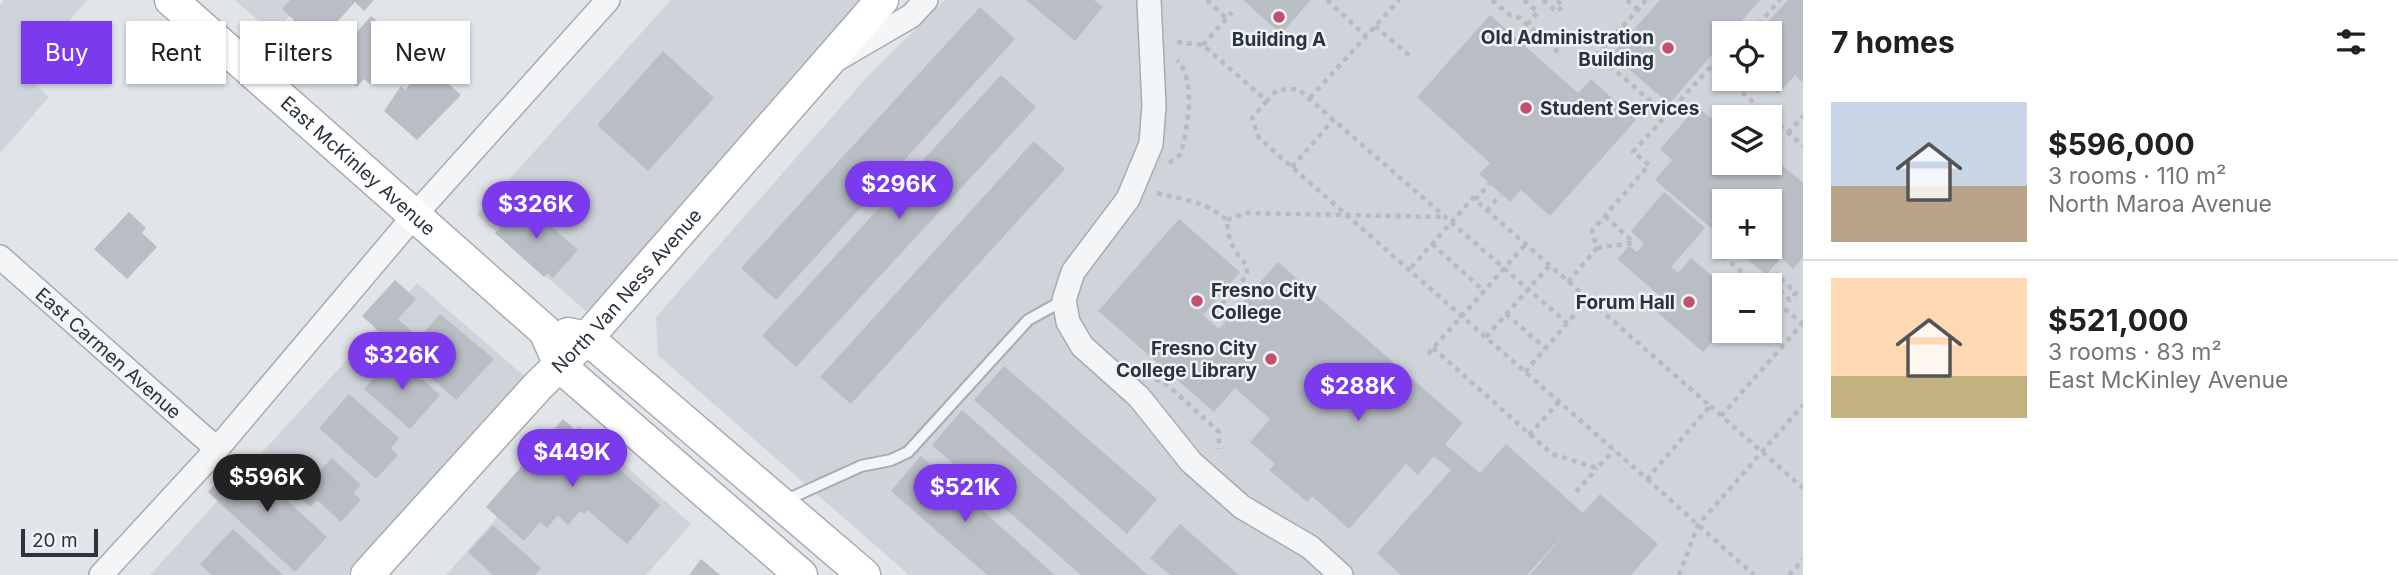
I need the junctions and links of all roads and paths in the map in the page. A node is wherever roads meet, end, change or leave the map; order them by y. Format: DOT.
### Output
graph roads {
  1 [pos="171,0"];
  2 [pos="608,0"];
  3 [pos="882,0"];
  4 [pos="926,0"];
  5 [pos="1149,0"];
  6 [pos="1208,0"];
  7 [pos="1327,0"];
  8 [pos="1399,0"];
  9 [pos="1492,0"];
  10 [pos="1524,0"];
  11 [pos="1544,0"];
  12 [pos="1556,0"];
  13 [pos="1627,0"];
  14 [pos="1646,0"];
  15 [pos="1780,0"];
  16 [pos="1638,9"];
  17 [pos="1231,12"];
  18 [pos="1226,18"];
  19 [pos="1761,21"];
  20 [pos="1527,24"];
  21 [pos="1375,26"];
  22 [pos="1366,36"];
  23 [pos="1177,42"];
  24 [pos="1203,45"];
  25 [pos="1558,51"];
  26 [pos="1410,56"];
  27 [pos="1177,60"];
  28 [pos="1712,66"];
  29 [pos="822,68"];
  30 [pos="1740,91"];
  31 [pos="1310,99"];
  32 [pos="1267,100"];
  33 [pos="1667,115"];
  34 [pos="1803,116"];
  35 [pos="1334,119"];
  36 [pos="1788,133"];
  37 [pos="1803,146"];
  38 [pos="1168,163"];
  39 [pos="1292,167"];
  40 [pos="1489,184"];
  41 [pos="1157,193"];
  42 [pos="1500,195"];
  43 [pos="1475,200"];
  44 [pos="1487,211"];
  45 [pos="1345,214"];
  46 [pos="414,216"];
  47 [pos="1605,216"];
  48 [pos="1445,217"];
  49 [pos="1227,220"];
  50 [pos="1451,222"];
  51 [pos="1432,244"];
  52 [pos="1525,245"];
  53 [pos="1597,248"];
  54 [pos="0,257"];
  55 [pos="1727,259"];
  56 [pos="1549,265"];
  57 [pos="1504,268"];
  58 [pos="1409,270"];
  59 [pos="1743,273"];
  60 [pos="1782,280"];
  61 [pos="1568,282"];
  62 [pos="1528,290"];
  63 [pos="1484,291"];
  64 [pos="1782,293"];
  65 [pos="1588,299"];
  66 [pos="1064,300"];
  67 [pos="1782,307"];
  68 [pos="1216,311"];
  69 [pos="1506,314"];
  70 [pos="1462,316"];
  71 [pos="1567,323"];
  72 [pos="1803,324"];
  73 [pos="545,331"];
  74 [pos="1486,337"];
  75 [pos="587,338"];
  76 [pos="1433,348"];
  77 [pos="1545,348"];
  78 [pos="1427,354"];
  79 [pos="561,367"];
  80 [pos="1525,372"];
  81 [pos="1147,378"];
  82 [pos="1559,402"];
  83 [pos="1803,405"];
  84 [pos="1710,406"];
  85 [pos="1721,416"];
  86 [pos="1529,435"];
  87 [pos="217,449"];
  88 [pos="1219,449"];
  89 [pos="1614,450"];
  90 [pos="1762,452"];
  91 [pos="1597,468"];
  92 [pos="1647,479"];
  93 [pos="1803,488"];
  94 [pos="1576,492"];
  95 [pos="779,504"];
  96 [pos="1698,525"];
  97 [pos="1803,559"];
  98 [pos="101,575"];
  99 [pos="367,575"];
  100 [pos="801,575"];
  101 [pos="864,575"];
  102 [pos="1341,575"];
  103 [pos="1679,575"];
  104 [pos="1754,575"];
  105 [pos="1789,575"];
  1 -- 46 [label="main road, East McKinley Avenue"];
  2 -- 46 [label="street"];
  3 -- 29 [label="main road, North Van Ness Avenue"];
  4 -- 29 [label="street"];
  5 -- 66 [label="street"];
  6 -- 18 [label="path"];
  7 -- 22 [label="path"];
  8 -- 21 [label="path"];
  9 -- 20 [label="path"];
  10 -- 20 [label="path"];
  11 -- 12 [label="path"];
  13 -- 16 [label="path"];
  14 -- 16 [label="path"];
  15 -- 19 [label="path"];
  16 -- 33 [label="path"];
  17 -- 18 [label="path"];
  18 -- 24 [label="path"];
  20 -- 25 [label="path"];
  21 -- 22 [label="path"];
  21 -- 26 [label="path"];
  22 -- 31 [label="path"];
  23 -- 24 [label="path"];
  24 -- 32 [label="path"];
  27 -- 38 [label="path"];
  28 -- 33 [label="path"];
  29 -- 75 [label="main road, North Van Ness Avenue"];
  30 -- 36 [label="path"];
  31 -- 32 [label="path"];
  31 -- 35 [label="path"];
  32 -- 39 [label="path"];
  33 -- 47 [label="path"];
  34 -- 36 [label="path"];
  35 -- 39 [label="path"];
  35 -- 48 [label="path"];
  36 -- 37 [label="path"];
  39 -- 45 [label="path"];
  40 -- 43 [label="path"];
  41 -- 49 [label="path"];
  42 -- 44 [label="path"];
  43 -- 44 [label="path"];
  43 -- 50 [label="path"];
  44 -- 52 [label="path"];
  45 -- 48 [label="path"];
  45 -- 49 [label="path"];
  45 -- 58 [label="path"];
  46 -- 73 [label="main road, East McKinley Avenue"];
  46 -- 87 [label="street"];
  47 -- 53 [label="path"];
  47 -- 53 [label="path"];
  48 -- 50 [label="path"];
  49 -- 68 [label="path"];
  50 -- 51 [label="path"];
  50 -- 57 [label="path"];
  51 -- 58 [label="path"];
  51 -- 63 [label="path"];
  52 -- 56 [label="path"];
  52 -- 57 [label="path"];
  53 -- 61 [label="path"];
  54 -- 87 [label="street, East Carmen Avenue"];
  55 -- 59 [label="path"];
  56 -- 61 [label="path"];
  56 -- 62 [label="path"];
  57 -- 62 [label="path"];
  57 -- 63 [label="path"];
  58 -- 70 [label="path"];
  60 -- 64 [label="path"];
  61 -- 65 [label="path"];
  62 -- 69 [label="path"];
  62 -- 71 [label="path"];
  63 -- 70 [label="path"];
  65 -- 71 [label="path"];
  65 -- 84 [label="path"];
  66 -- 95 [label="lane"];
  66 -- 102 [label="street"];
  67 -- 72 [label="path"];
  69 -- 74 [label="path"];
  69 -- 77 [label="path"];
  70 -- 74 [label="path"];
  70 -- 76 [label="path"];
  71 -- 77 [label="path"];
  72 -- 85 [label="path"];
  73 -- 75 [label="main road"];
  73 -- 79 [label="main road, East McKinley Avenue"];
  74 -- 80 [label="path"];
  75 -- 79 [label="main road, North Van Ness Avenue"];
  75 -- 95 [label="main road"];
  76 -- 78 [label="path"];
  76 -- 86 [label="path"];
  77 -- 80 [label="path"];
  79 -- 99 [label="main road, North Van Ness Avenue"];
  79 -- 100 [label="main road, East McKinley Avenue"];
  80 -- 82 [label="path"];
  81 -- 88 [label="path"];
  82 -- 86 [label="path"];
  82 -- 89 [label="path"];
  83 -- 90 [label="path"];
  84 -- 85 [label="path"];
  84 -- 92 [label="path"];
  85 -- 90 [label="path"];
  86 -- 91 [label="path"];
  87 -- 98 [label="street"];
  89 -- 91 [label="path"];
  89 -- 92 [label="path"];
  90 -- 93 [label="path"];
  90 -- 96 [label="path"];
  91 -- 94 [label="path"];
  92 -- 96 [label="path"];
  95 -- 101 [label="main road"];
  96 -- 103 [label="path"];
  96 -- 104 [label="path"];
  97 -- 105 [label="path"];
}
